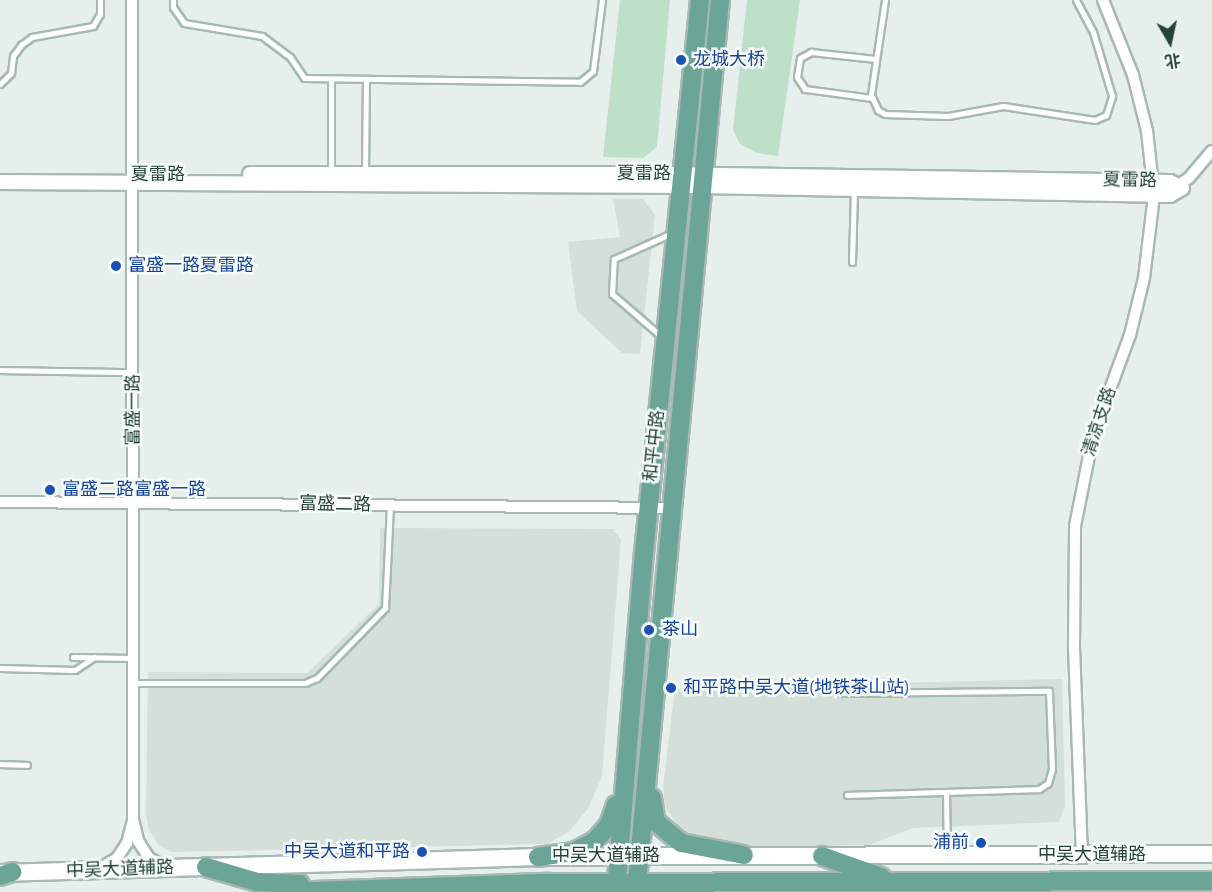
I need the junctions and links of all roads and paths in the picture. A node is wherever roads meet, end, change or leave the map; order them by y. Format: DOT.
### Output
graph roads {
  1 [pos="100,0"];
  2 [pos="132,0"];
  3 [pos="173,0"];
  4 [pos="602,0"];
  5 [pos="700,0"];
  6 [pos="720,0"];
  7 [pos="885,0"];
  8 [pos="1076,0"];
  9 [pos="1103,0"];
  10 [pos="876,59"];
  11 [pos="331,80"];
  12 [pos="366,80"];
  13 [pos="0,84"];
  14 [pos="872,98"];
  15 [pos="1212,151"];
  16 [pos="0,174"];
  17 [pos="331,174"];
  18 [pos="364,174"];
  19 [pos="133,178"];
  20 [pos="681,180"];
  21 [pos="701,180"];
  22 [pos="0,182"];
  23 [pos="1177,186"];
  24 [pos="1153,188"];
  25 [pos="854,189"];
  26 [pos="676,232"];
  27 [pos="852,262"];
  28 [pos="665,340"];
  29 [pos="0,370"];
  30 [pos="134,372"];
  31 [pos="0,502"];
  32 [pos="135,503"];
  33 [pos="390,506"];
  34 [pos="648,508"];
  35 [pos="671,508"];
  36 [pos="73,657"];
  37 [pos="94,657"];
  38 [pos="134,658"];
  39 [pos="0,668"];
  40 [pos="134,683"];
  41 [pos="842,693"];
  42 [pos="650,748"];
  43 [pos="0,764"];
  44 [pos="27,765"];
  45 [pos="623,784"];
  46 [pos="946,793"];
  47 [pos="847,795"];
  48 [pos="133,820"];
  49 [pos="1212,854"];
  50 [pos="744,855"];
  51 [pos="947,855"];
  52 [pos="618,856"];
  53 [pos="640,856"];
  54 [pos="822,856"];
  55 [pos="1083,856"];
  56 [pos="538,857"];
  57 [pos="578,857"];
  58 [pos="206,867"];
  59 [pos="168,868"];
  60 [pos="96,870"];
  61 [pos="1212,873"];
  62 [pos="4,874"];
  63 [pos="994,881"];
  64 [pos="894,882"];
  65 [pos="931,882"];
  66 [pos="549,883"];
  67 [pos="1188,883"];
  68 [pos="1212,883"];
  69 [pos="501,884"];
  70 [pos="616,887"];
  71 [pos="637,887"];
  72 [pos="325,891"];
  73 [pos="285,892"];
  74 [pos="295,892"];
  75 [pos="567,892"];
  76 [pos="834,892"];
  77 [pos="1010,892"];
  78 [pos="1074,892"];
  1 -- 13 [label="lane"];
  2 -- 19 [label="street, 富盛一路"];
  3 -- 11 [label="lane"];
  4 -- 12 [label="lane"];
  5 -- 20 [label="main road, 和平中路"];
  6 -- 21 [label="main road, 和平中路"];
  7 -- 10 [label="lane"];
  8 -- 14 [label="lane"];
  9 -- 24 [label="street, 清凉支路"];
  10 -- 14 [label="lane"];
  10 -- 14 [label="lane"];
  11 -- 12 [label="lane"];
  11 -- 17 [label="lane"];
  12 -- 18 [label="lane"];
  15 -- 23 [label="street"];
  16 -- 19 [label="street, 夏雷路"];
  17 -- 18 [label="street, 夏雷路"];
  17 -- 19 [label="street, 夏雷路"];
  18 -- 20 [label="street, 夏雷路"];
  19 -- 20 [label="street, 夏雷路"];
  19 -- 22 [label="street, 夏雷路"];
  19 -- 30 [label="street, 富盛一路"];
  20 -- 21 [label="street, 夏雷路"];
  20 -- 26 [label="main road, 和平中路"];
  21 -- 24 [label="street, 夏雷路"];
  21 -- 25 [label="street, 夏雷路"];
  21 -- 35 [label="main road, 和平中路"];
  23 -- 24 [label="street, 夏雷路"];
  24 -- 25 [label="street, 夏雷路"];
  24 -- 55 [label="street, 清凉支路"];
  25 -- 27 [label="lane"];
  26 -- 28 [label="main road, 和平中路"];
  26 -- 28 [label="lane"];
  28 -- 34 [label="main road, 和平中路"];
  29 -- 30 [label="lane"];
  30 -- 32 [label="street, 富盛一路"];
  31 -- 32 [label="street, 富盛二路"];
  32 -- 33 [label="street, 富盛二路"];
  32 -- 38 [label="street, 富盛一路"];
  33 -- 34 [label="street, 富盛二路"];
  33 -- 40 [label="lane"];
  34 -- 35 [label="street, 富盛二路"];
  34 -- 45 [label="main road, 和平中路"];
  35 -- 42 [label="main road, 和平中路"];
  36 -- 37 [label="lane"];
  37 -- 38 [label="lane"];
  37 -- 39 [label="lane"];
  38 -- 40 [label="street, 富盛一路"];
  40 -- 48 [label="street, 富盛一路"];
  41 -- 46 [label="lane"];
  42 -- 50 [label="main road"];
  42 -- 53 [label="main road, 和平中路"];
  43 -- 44 [label="lane"];
  45 -- 52 [label="main road, 和平中路"];
  45 -- 56 [label="main road"];
  46 -- 47 [label="lane"];
  46 -- 51 [label="lane"];
  48 -- 59 [label="street"];
  48 -- 60 [label="street"];
  49 -- 55 [label="main road, 中吴大道辅路"];
  50 -- 53 [label="main road, 中吴大道辅路"];
  50 -- 54 [label="main road, 中吴大道辅路"];
  51 -- 54 [label="main road, 中吴大道辅路"];
  51 -- 55 [label="main road, 中吴大道辅路"];
  52 -- 53 [label="main road, 中吴大道辅路"];
  52 -- 57 [label="main road, 中吴大道辅路"];
  52 -- 70 [label="main road, 和平中路"];
  53 -- 71 [label="main road, 和平中路"];
  54 -- 64 [label="main road"];
  56 -- 57 [label="main road, 中吴大道辅路"];
  56 -- 58 [label="main road, 中吴大道辅路"];
  57 -- 69 [label="main road"];
  58 -- 59 [label="main road, 中吴大道辅路"];
  58 -- 72 [label="main road"];
  59 -- 60 [label="main road, 中吴大道辅路"];
  60 -- 62 [label="main road, 中吴大道辅路"];
  61 -- 67 [label="main road"];
  63 -- 65 [label="main road"];
  63 -- 67 [label="main road"];
  63 -- 77 [label="main road"];
  64 -- 65 [label="main road"];
  64 -- 71 [label="main road"];
  65 -- 76 [label="main road"];
  66 -- 69 [label="main road"];
  66 -- 70 [label="main road"];
  66 -- 75 [label="main road"];
  67 -- 68 [label="main road"];
  68 -- 78 [label="main road"];
  69 -- 72 [label="main road"];
  70 -- 71 [label="main road"];
  72 -- 74 [label="main road"];
  73 -- 74 [label="main road"];
}
